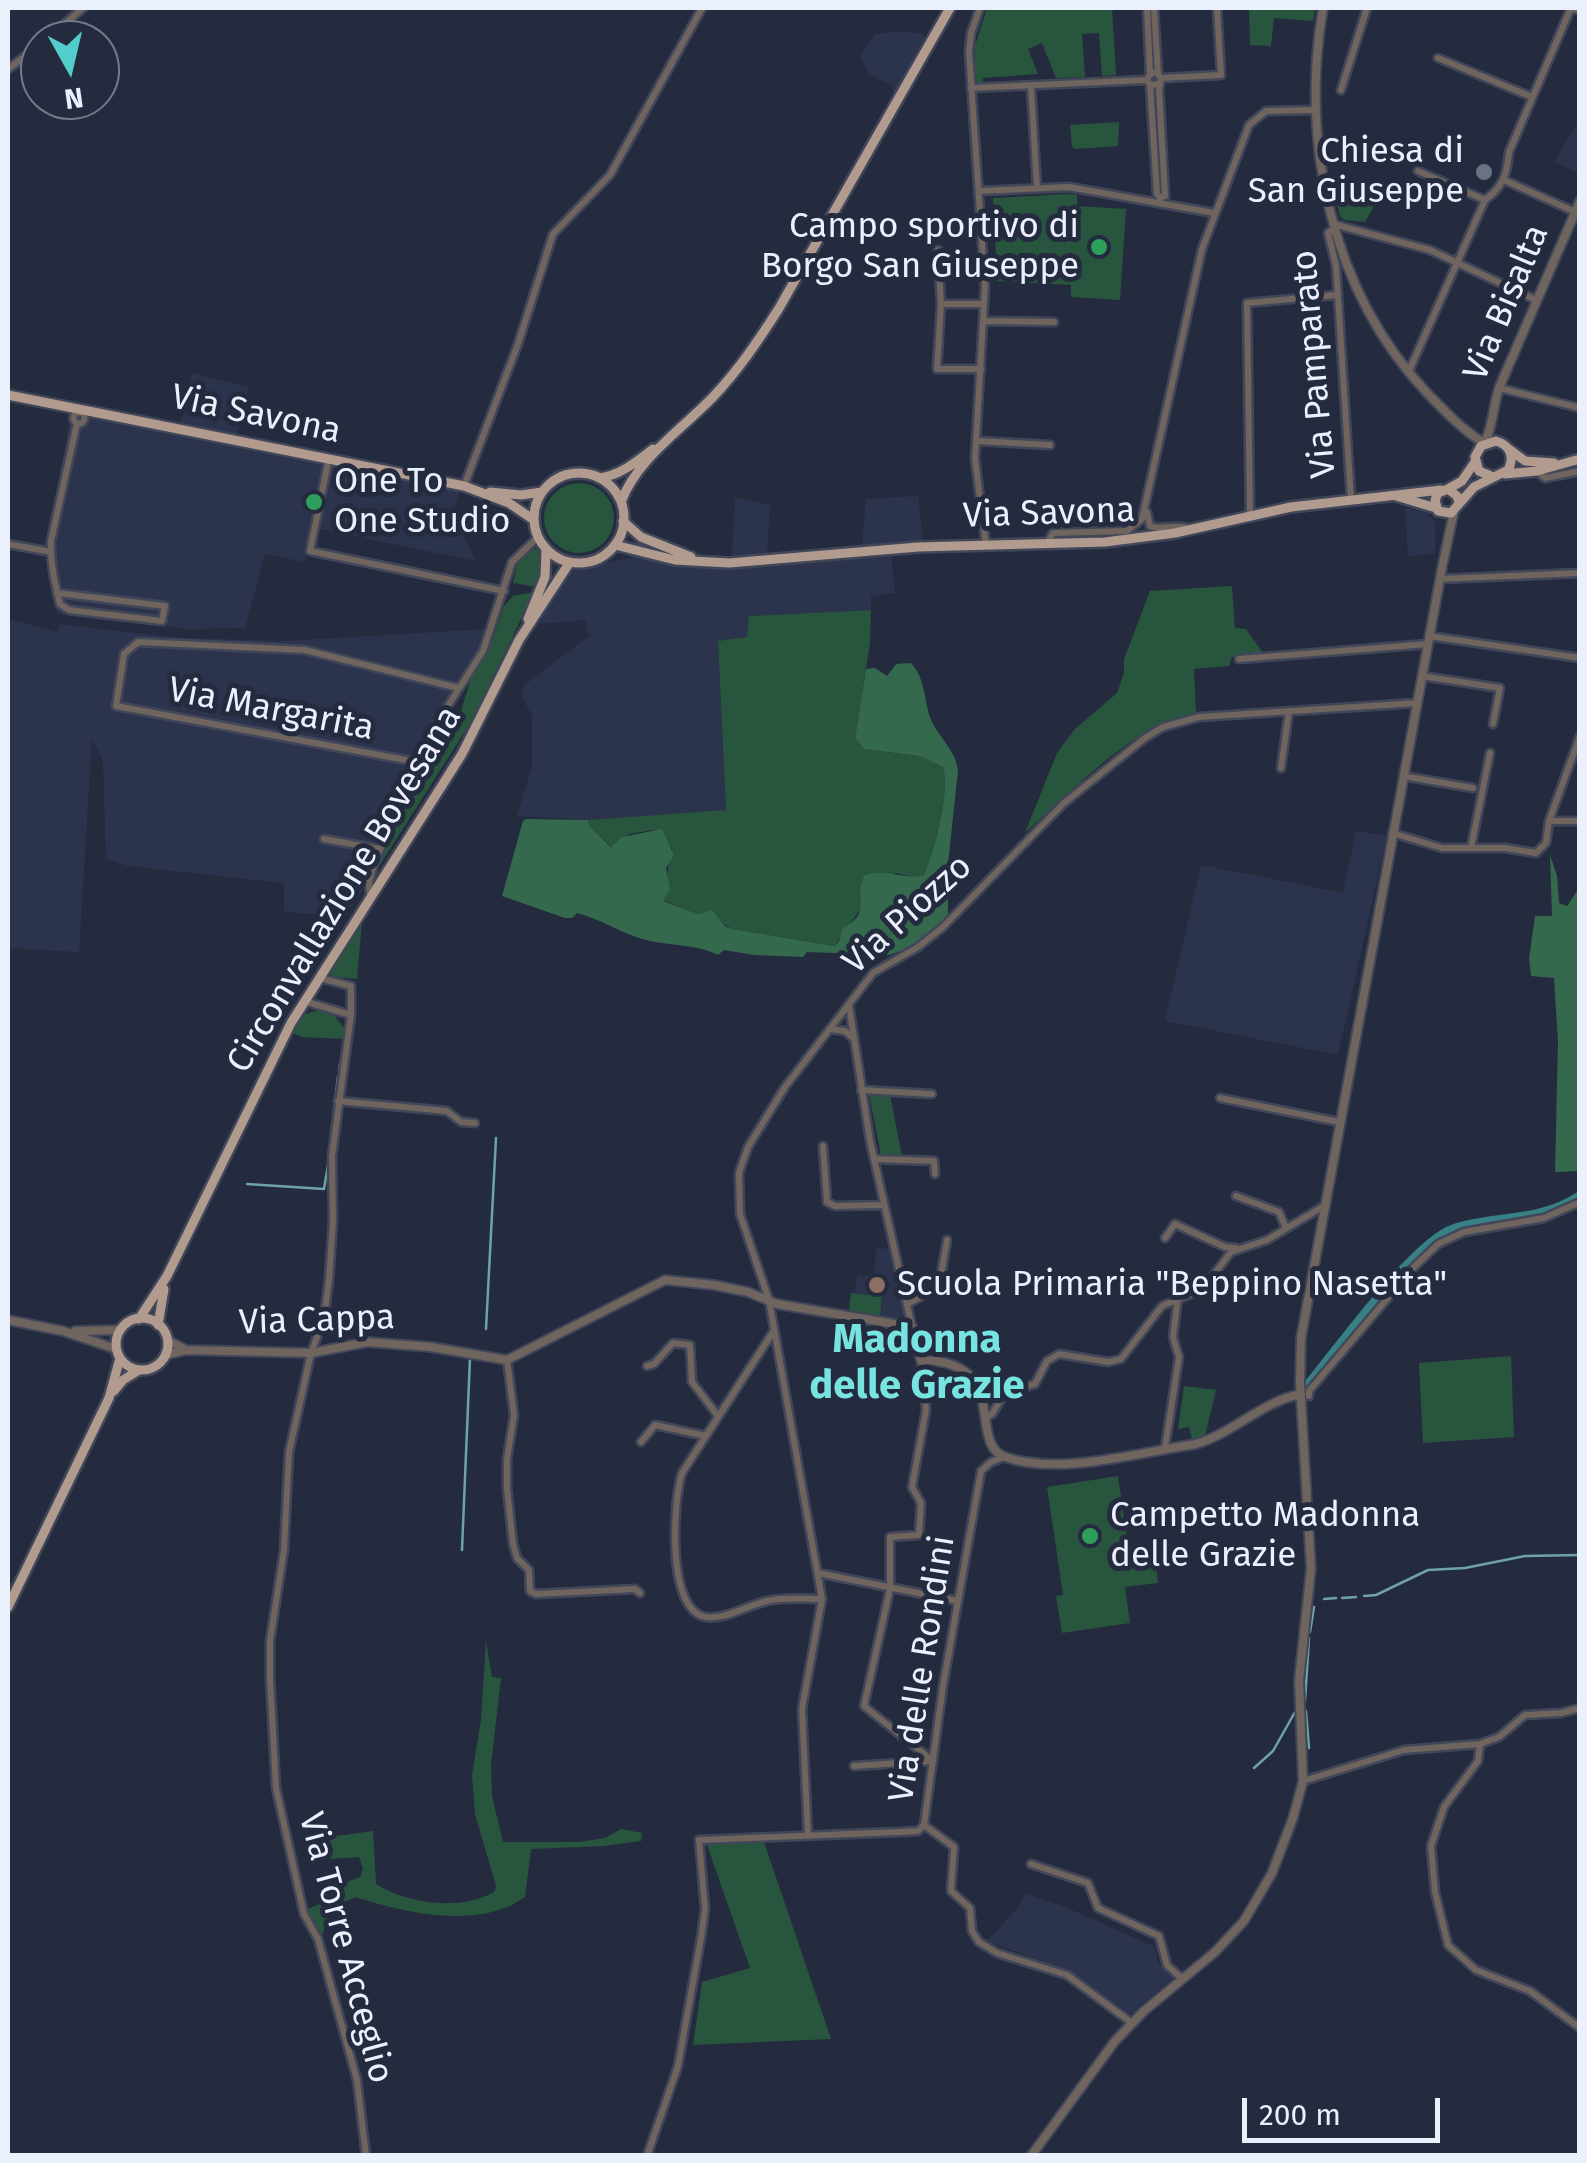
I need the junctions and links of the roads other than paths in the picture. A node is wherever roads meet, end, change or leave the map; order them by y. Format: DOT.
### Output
graph roads {
  1 [pos="702,8"];
  2 [pos="950,8"];
  3 [pos="980,8"];
  4 [pos="1150,8"];
  5 [pos="1217,8"];
  6 [pos="1323,8"];
  7 [pos="1367,8"];
  8 [pos="1577,9"];
  9 [pos="1438,58"];
  10 [pos="1154,79"];
  11 [pos="1031,86"];
  12 [pos="971,88"];
  13 [pos="1341,90"];
  14 [pos="1532,97"];
  15 [pos="1314,110"];
  16 [pos="1418,171"];
  17 [pos="1504,180"];
  18 [pos="1037,188"];
  19 [pos="980,196"];
  20 [pos="1160,200"];
  21 [pos="1485,200"];
  22 [pos="1580,201"];
  23 [pos="1214,213"];
  24 [pos="1577,213"];
  25 [pos="1334,226"];
  26 [pos="938,250"];
  27 [pos="1456,263"];
  28 [pos="1336,295"];
  29 [pos="1536,300"];
  30 [pos="941,304"];
  31 [pos="984,304"];
  32 [pos="983,321"];
  33 [pos="1054,322"];
  34 [pos="981,369"];
  35 [pos="1409,371"];
  36 [pos="1499,388"];
  37 [pos="8,395"];
  38 [pos="1580,408"];
  39 [pos="82,411"];
  40 [pos="1492,428"];
  41 [pos="1469,434"];
  42 [pos="672,436"];
  43 [pos="977,442"];
  44 [pos="1485,443"];
  45 [pos="1050,445"];
  46 [pos="1505,446"];
  47 [pos="329,458"];
  48 [pos="1580,459"];
  49 [pos="1475,460"];
  50 [pos="1562,463"];
  51 [pos="1537,471"];
  52 [pos="1580,471"];
  53 [pos="1505,474"];
  54 [pos="599,478"];
  55 [pos="1492,478"];
  56 [pos="464,486"];
  57 [pos="477,490"];
  58 [pos="1445,490"];
  59 [pos="542,492"];
  60 [pos="1393,496"];
  61 [pos="1351,499"];
  62 [pos="620,502"];
  63 [pos="1146,506"];
  64 [pos="1456,507"];
  65 [pos="1437,509"];
  66 [pos="1250,515"];
  67 [pos="534,520"];
  68 [pos="624,521"];
  69 [pos="1193,530"];
  70 [pos="1447,533"];
  71 [pos="538,537"];
  72 [pos="1047,543"];
  73 [pos="8,544"];
  74 [pos="986,544"];
  75 [pos="614,545"];
  76 [pos="546,550"];
  77 [pos="51,552"];
  78 [pos="703,561"];
  79 [pos="570,562"];
  80 [pos="1442,570"];
  81 [pos="1580,573"];
  82 [pos="504,591"];
  83 [pos="57,593"];
  84 [pos="538,604"];
  85 [pos="1429,640"];
  86 [pos="1580,658"];
  87 [pos="1239,659"];
  88 [pos="1422,676"];
  89 [pos="458,688"];
  90 [pos="1417,703"];
  91 [pos="1289,710"];
  92 [pos="1493,724"];
  93 [pos="1580,736"];
  94 [pos="1490,753"];
  95 [pos="417,762"];
  96 [pos="1280,768"];
  97 [pos="1403,776"];
  98 [pos="1473,788"];
  99 [pos="1580,821"];
  100 [pos="1550,822"];
  101 [pos="1392,833"];
  102 [pos="324,839"];
  103 [pos="1472,848"];
  104 [pos="379,849"];
  105 [pos="371,896"];
  106 [pos="319,978"];
  107 [pos="304,1001"];
  108 [pos="849,1004"];
  109 [pos="842,1014"];
  110 [pos="351,1015"];
  111 [pos="830,1029"];
  112 [pos="854,1039"];
  113 [pos="861,1090"];
  114 [pos="932,1094"];
  115 [pos="1220,1098"];
  116 [pos="338,1101"];
  117 [pos="1339,1122"];
  118 [pos="474,1123"];
  119 [pos="823,1146"];
  120 [pos="874,1159"];
  121 [pos="935,1174"];
  122 [pos="1236,1196"];
  123 [pos="1580,1202"];
  124 [pos="884,1205"];
  125 [pos="1324,1206"];
  126 [pos="1286,1228"];
  127 [pos="1165,1238"];
  128 [pos="948,1240"];
  129 [pos="1238,1248"];
  130 [pos="167,1276"];
  131 [pos="1178,1298"];
  132 [pos="769,1300"];
  133 [pos="909,1302"];
  134 [pos="139,1319"];
  135 [pos="8,1320"];
  136 [pos="158,1324"];
  137 [pos="912,1327"];
  138 [pos="120,1330"];
  139 [pos="63,1331"];
  140 [pos="774,1331"];
  141 [pos="167,1340"];
  142 [pos="186,1350"];
  143 [pos="760,1352"];
  144 [pos="311,1353"];
  145 [pos="118,1354"];
  146 [pos="165,1356"];
  147 [pos="778,1356"];
  148 [pos="507,1360"];
  149 [pos="921,1360"];
  150 [pos="647,1366"];
  151 [pos="139,1370"];
  152 [pos="1305,1395"];
  153 [pos="109,1398"];
  154 [pos="718,1416"];
  155 [pos="988,1416"];
  156 [pos="706,1436"];
  157 [pos="640,1442"];
  158 [pos="1166,1448"];
  159 [pos="1004,1457"];
  160 [pos="818,1573"];
  161 [pos="890,1589"];
  162 [pos="640,1593"];
  163 [pos="822,1599"];
  164 [pos="958,1602"];
  165 [pos="8,1607"];
  166 [pos="1580,1708"];
  167 [pos="1480,1744"];
  168 [pos="933,1761"];
  169 [pos="854,1766"];
  170 [pos="1302,1781"];
  171 [pos="924,1825"];
  172 [pos="808,1836"];
  173 [pos="1032,1864"];
  174 [pos="1182,1979"];
  175 [pos="1132,2023"];
  176 [pos="1580,2028"];
  177 [pos="366,2156"];
  178 [pos="647,2156"];
  179 [pos="1032,2156"];
  1 -- 56 [label="street"];
  2 -- 42 [label="main road"];
  3 -- 12 [label="street"];
  4 -- 10 [label="street"];
  5 -- 10 [label="street"];
  6 -- 15 [label="street"];
  7 -- 13 [label="street"];
  8 -- 14 [label="street"];
  9 -- 14 [label="street"];
  10 -- 11 [label="street"];
  10 -- 20 [label="street"];
  11 -- 12 [label="street"];
  11 -- 18 [label="street"];
  12 -- 19 [label="street"];
  14 -- 17 [label="street"];
  15 -- 23 [label="street"];
  15 -- 25 [label="street"];
  16 -- 21 [label="street"];
  17 -- 21 [label="street"];
  17 -- 24 [label="street"];
  18 -- 19 [label="street"];
  18 -- 20 [label="street"];
  19 -- 31 [label="street"];
  20 -- 23 [label="street"];
  21 -- 27 [label="street"];
  22 -- 24 [label="street, Via Bisalta"];
  23 -- 63 [label="street"];
  24 -- 29 [label="street, Via Bisalta"];
  25 -- 27 [label="street"];
  25 -- 28 [label="street, Via Pamparato"];
  25 -- 35 [label="street"];
  26 -- 30 [label="street"];
  27 -- 29 [label="street"];
  27 -- 35 [label="street"];
  28 -- 61 [label="street, Via Pamparato"];
  28 -- 66 [label="street"];
  29 -- 36 [label="street, Via Bisalta"];
  30 -- 31 [label="street"];
  30 -- 34 [label="street"];
  31 -- 32 [label="street"];
  32 -- 33 [label="street"];
  32 -- 34 [label="street"];
  34 -- 43 [label="street"];
  35 -- 41 [label="street"];
  36 -- 38 [label="street"];
  36 -- 40 [label="street, Via Bisalta"];
  37 -- 39 [label="main road, Via Savona"];
  39 -- 47 [label="main road, Via Savona"];
  39 -- 77 [label="street"];
  40 -- 44 [label="street, Via Bisalta"];
  40 -- 46 [label="street, Via Bisalta"];
  41 -- 44 [label="street"];
  41 -- 49 [label="street"];
  42 -- 54 [label="main road"];
  42 -- 62 [label="main road"];
  43 -- 45 [label="street"];
  43 -- 74 [label="street"];
  44 -- 46 [label="main road"];
  44 -- 49 [label="main road"];
  46 -- 50 [label="main road"];
  46 -- 53 [label="main road"];
  47 -- 56 [label="main road, Via Savona"];
  47 -- 82 [label="street"];
  48 -- 50 [label="main road"];
  49 -- 55 [label="main road"];
  49 -- 58 [label="main road"];
  50 -- 51 [label="main road"];
  51 -- 52 [label="street"];
  51 -- 53 [label="main road"];
  53 -- 55 [label="main road"];
  54 -- 59 [label="main road"];
  54 -- 62 [label="main road"];
  55 -- 64 [label="main road"];
  56 -- 57 [label="main road, Via Savona"];
  57 -- 59 [label="main road, Via Savona"];
  57 -- 67 [label="main road, Via Savona"];
  58 -- 60 [label="main road, Via Savona"];
  58 -- 64 [label="main road"];
  58 -- 65 [label="main road"];
  59 -- 67 [label="main road"];
  60 -- 61 [label="main road, Via Savona"];
  60 -- 65 [label="main road, Via Savona"];
  61 -- 66 [label="main road, Via Savona"];
  62 -- 68 [label="main road"];
  63 -- 69 [label="street"];
  63 -- 72 [label="street"];
  64 -- 65 [label="main road"];
  64 -- 70 [label="street"];
  65 -- 70 [label="street"];
  66 -- 69 [label="main road, Via Savona"];
  67 -- 71 [label="main road"];
  68 -- 75 [label="main road"];
  68 -- 78 [label="main road, Via Savona"];
  69 -- 72 [label="main road, Via Savona"];
  70 -- 80 [label="street"];
  71 -- 76 [label="main road"];
  71 -- 82 [label="street"];
  72 -- 74 [label="main road, Via Savona"];
  73 -- 77 [label="street"];
  74 -- 78 [label="main road, Via Savona"];
  75 -- 78 [label="main road, Via Savona"];
  75 -- 79 [label="main road"];
  76 -- 79 [label="main road"];
  76 -- 84 [label="main road, Circonvallazione Bovesana"];
  77 -- 83 [label="street"];
  79 -- 84 [label="main road, Circonvallazione Bovesana"];
  80 -- 81 [label="street"];
  80 -- 85 [label="street"];
  82 -- 89 [label="street"];
  83 -- 83 [label="street"];
  84 -- 105 [label="main road, Circonvallazione Bovesana"];
  85 -- 86 [label="street"];
  85 -- 87 [label="street"];
  85 -- 88 [label="street"];
  88 -- 90 [label="street"];
  88 -- 92 [label="street"];
  89 -- 95 [label="street"];
  89 -- 95 [label="street, Via Margarita"];
  90 -- 91 [label="street, Via Piozzo"];
  90 -- 97 [label="street"];
  91 -- 96 [label="street"];
  91 -- 108 [label="street, Via Piozzo"];
  93 -- 100 [label="street"];
  94 -- 103 [label="street"];
  95 -- 104 [label="street"];
  97 -- 98 [label="street"];
  97 -- 101 [label="street"];
  99 -- 100 [label="street"];
  100 -- 103 [label="street"];
  101 -- 103 [label="street"];
  101 -- 117 [label="street"];
  102 -- 104 [label="street"];
  104 -- 105 [label="street"];
  105 -- 106 [label="main road, Circonvallazione Bovesana"];
  106 -- 107 [label="main road, Circonvallazione Bovesana"];
  106 -- 110 [label="street, Via Torre Acceglio"];
  107 -- 110 [label="street"];
  107 -- 130 [label="main road, Circonvallazione Bovesana"];
  108 -- 109 [label="street, Via Piozzo"];
  108 -- 112 [label="street"];
  109 -- 111 [label="street, Via Piozzo"];
  109 -- 112 [label="street"];
  110 -- 116 [label="street, Via Torre Acceglio"];
  111 -- 112 [label="street"];
  111 -- 132 [label="street, Via Piozzo"];
  112 -- 113 [label="street"];
  113 -- 114 [label="street"];
  113 -- 120 [label="street"];
  115 -- 117 [label="street"];
  116 -- 118 [label="street"];
  116 -- 144 [label="street, Via Torre Acceglio"];
  117 -- 125 [label="street"];
  119 -- 124 [label="street"];
  120 -- 121 [label="street"];
  120 -- 124 [label="street"];
  122 -- 126 [label="street"];
  123 -- 152 [label="street"];
  124 -- 133 [label="street"];
  125 -- 126 [label="street"];
  125 -- 152 [label="street"];
  126 -- 129 [label="street"];
  127 -- 129 [label="street"];
  128 -- 133 [label="street"];
  129 -- 131 [label="street"];
  130 -- 134 [label="main road, Circonvallazione Bovesana"];
  130 -- 136 [label="main road, Circonvallazione Bovesana"];
  131 -- 155 [label="street"];
  131 -- 158 [label="street"];
  132 -- 137 [label="street"];
  132 -- 140 [label="street, Via Piozzo"];
  132 -- 148 [label="street"];
  133 -- 137 [label="street"];
  134 -- 136 [label="main road"];
  134 -- 138 [label="main road"];
  135 -- 139 [label="street"];
  136 -- 141 [label="main road"];
  137 -- 149 [label="street"];
  138 -- 139 [label="street"];
  138 -- 145 [label="main road"];
  139 -- 145 [label="street"];
  140 -- 143 [label="street"];
  140 -- 147 [label="street, Via Piozzo"];
  141 -- 142 [label="street"];
  141 -- 146 [label="main road"];
  142 -- 144 [label="street, Via Cappa"];
  142 -- 146 [label="street"];
  143 -- 147 [label="street"];
  143 -- 154 [label="street"];
  144 -- 148 [label="street, Via Cappa"];
  144 -- 177 [label="street, Via Torre Acceglio"];
  145 -- 151 [label="main road"];
  145 -- 153 [label="main road"];
  146 -- 151 [label="main road"];
  147 -- 160 [label="street, Via Piozzo"];
  148 -- 162 [label="street"];
  149 -- 155 [label="street"];
  149 -- 161 [label="street"];
  150 -- 154 [label="street"];
  151 -- 153 [label="main road"];
  152 -- 158 [label="street"];
  152 -- 170 [label="street"];
  153 -- 165 [label="main road"];
  154 -- 156 [label="street"];
  155 -- 159 [label="street"];
  156 -- 157 [label="street"];
  156 -- 163 [label="street"];
  158 -- 159 [label="street"];
  159 -- 164 [label="street, Via delle Rondini"];
  160 -- 161 [label="street"];
  160 -- 163 [label="street, Via Piozzo"];
  161 -- 164 [label="street"];
  161 -- 168 [label="street"];
  163 -- 172 [label="street, Via Piozzo"];
  164 -- 168 [label="street, Via delle Rondini"];
  166 -- 167 [label="street"];
  167 -- 170 [label="street"];
  167 -- 176 [label="street"];
  168 -- 169 [label="street"];
  168 -- 171 [label="street, Via delle Rondini"];
  170 -- 174 [label="street"];
  171 -- 172 [label="street"];
  171 -- 175 [label="street, Via delle Rondini"];
  172 -- 178 [label="street"];
  173 -- 174 [label="street"];
  174 -- 175 [label="street"];
  175 -- 179 [label="street"];
}
